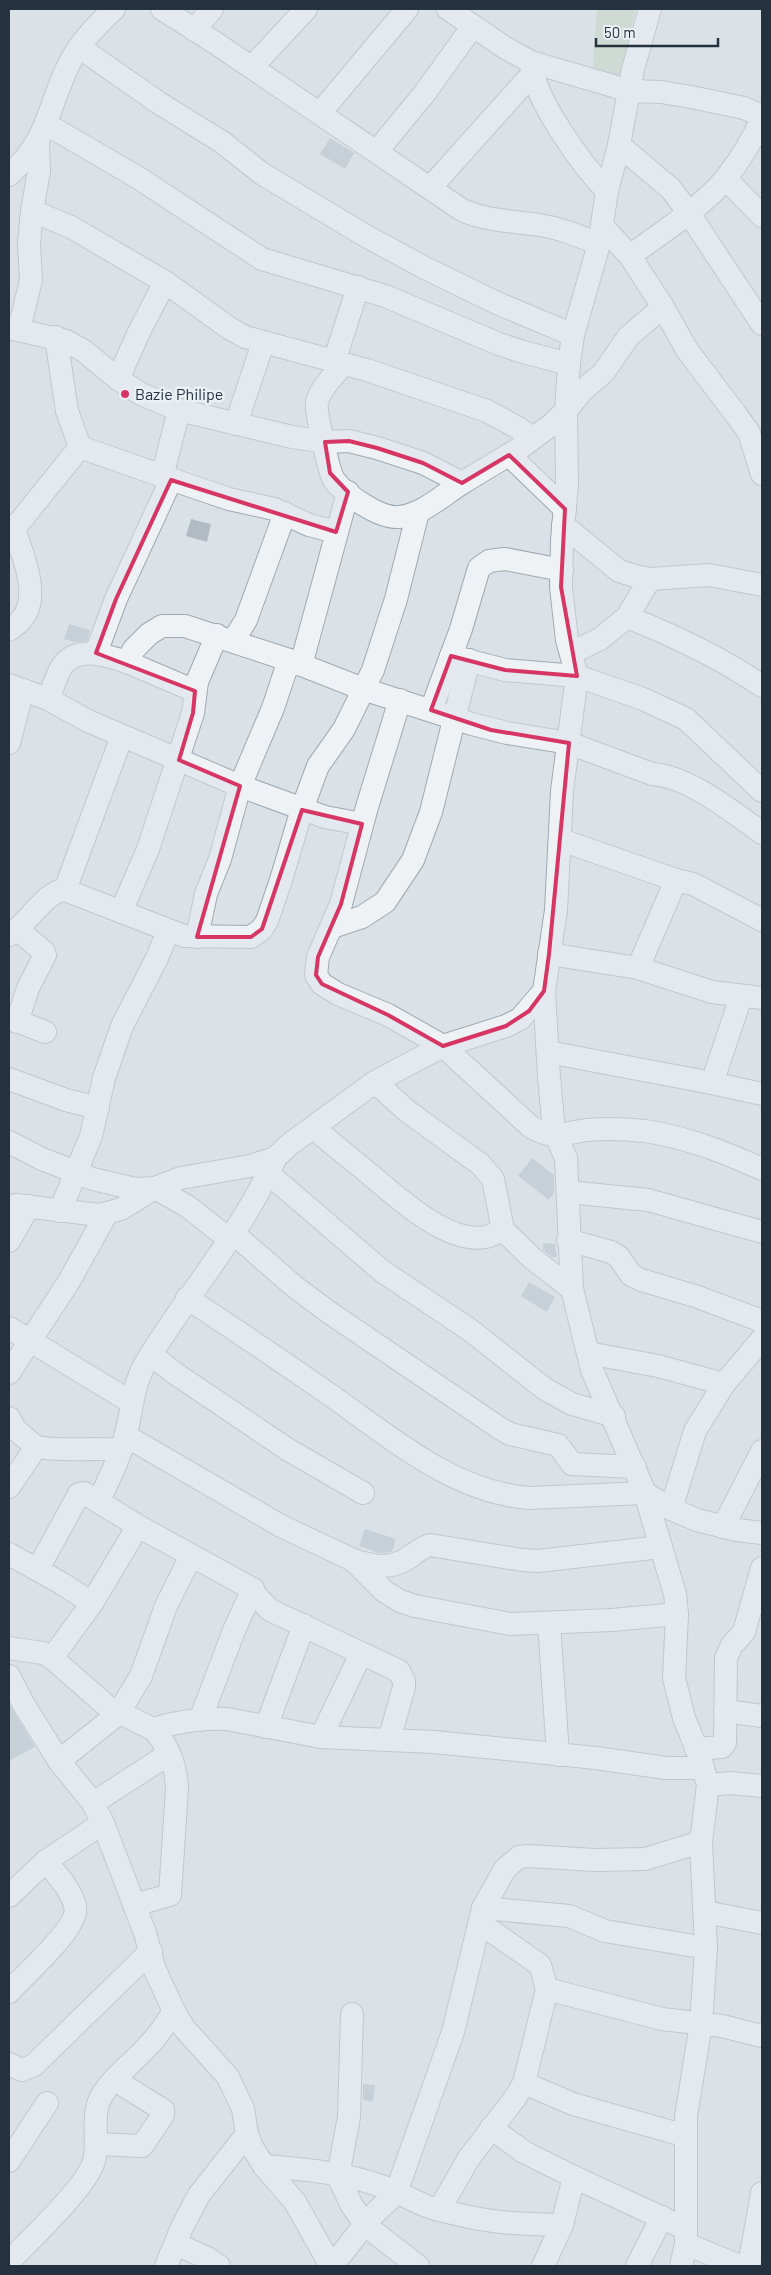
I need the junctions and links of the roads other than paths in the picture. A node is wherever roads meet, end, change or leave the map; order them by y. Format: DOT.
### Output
graph roads {
  1 [pos="114,9"];
  2 [pos="162,9"];
  3 [pos="212,9"];
  4 [pos="306,9"];
  5 [pos="406,9"];
  6 [pos="448,9"];
  7 [pos="650,9"];
  8 [pos="473,26"];
  9 [pos="194,30"];
  10 [pos="79,47"];
  11 [pos="252,67"];
  12 [pos="532,67"];
  13 [pos="630,91"];
  14 [pos="320,113"];
  15 [pos="760,127"];
  16 [pos="42,133"];
  17 [pos="619,145"];
  18 [pos="377,151"];
  19 [pos="9,175"];
  20 [pos="726,179"];
  21 [pos="430,188"];
  22 [pos="607,191"];
  23 [pos="32,211"];
  24 [pos="688,212"];
  25 [pos="762,216"];
  26 [pos="600,235"];
  27 [pos="630,256"];
  28 [pos="166,282"];
  29 [pos="358,287"];
  30 [pos="663,307"];
  31 [pos="762,324"];
  32 [pos="14,329"];
  33 [pos="573,335"];
  34 [pos="56,338"];
  35 [pos="263,343"];
  36 [pos="339,363"];
  37 [pos="569,364"];
  38 [pos="118,379"];
  39 [pos="180,410"];
  40 [pos="566,411"];
  41 [pos="236,424"];
  42 [pos="532,438"];
  43 [pos="325,442"];
  44 [pos="80,447"];
  45 [pos="508,455"];
  46 [pos="762,473"];
  47 [pos="167,478"];
  48 [pos="462,483"];
  49 [pos="348,492"];
  50 [pos="418,512"];
  51 [pos="285,513"];
  52 [pos="564,517"];
  53 [pos="12,526"];
  54 [pos="336,532"];
  55 [pos="562,570"];
  56 [pos="650,578"];
  57 [pos="762,585"];
  58 [pos="627,617"];
  59 [pos="9,630"];
  60 [pos="225,638"];
  61 [pos="96,653"];
  62 [pos="570,653"];
  63 [pos="460,658"];
  64 [pos="127,662"];
  65 [pos="295,663"];
  66 [pos="577,676"];
  67 [pos="762,686"];
  68 [pos="16,687"];
  69 [pos="363,689"];
  70 [pos="195,691"];
  71 [pos="48,698"];
  72 [pos="400,700"];
  73 [pos="431,710"];
  74 [pos="455,718"];
  75 [pos="122,736"];
  76 [pos="9,743"];
  77 [pos="569,744"];
  78 [pos="179,760"];
  79 [pos="240,786"];
  80 [pos="762,791"];
  81 [pos="302,809"];
  82 [pos="362,824"];
  83 [pos="762,833"];
  84 [pos="561,840"];
  85 [pos="676,880"];
  86 [pos="64,890"];
  87 [pos="121,912"];
  88 [pos="762,920"];
  89 [pos="332,927"];
  90 [pos="168,931"];
  91 [pos="14,933"];
  92 [pos="196,937"];
  93 [pos="549,954"];
  94 [pos="638,968"];
  95 [pos="544,991"];
  96 [pos="751,997"];
  97 [pos="13,1020"];
  98 [pos="45,1032"];
  99 [pos="442,1046"];
  100 [pos="548,1052"];
  101 [pos="9,1079"];
  102 [pos="375,1082"];
  103 [pos="712,1082"];
  104 [pos="762,1094"];
  105 [pos="98,1108"];
  106 [pos="314,1128"];
  107 [pos="557,1136"];
  108 [pos="9,1142"];
  109 [pos="272,1166"];
  110 [pos="762,1169"];
  111 [pos="76,1172"];
  112 [pos="155,1188"];
  113 [pos="568,1192"];
  114 [pos="16,1205"];
  115 [pos="60,1211"];
  116 [pos="107,1213"];
  117 [pos="503,1230"];
  118 [pos="762,1232"];
  119 [pos="231,1236"];
  120 [pos="568,1240"];
  121 [pos="9,1241"];
  122 [pos="572,1289"];
  123 [pos="187,1298"];
  124 [pos="762,1321"];
  125 [pos="9,1328"];
  126 [pos="762,1339"];
  127 [pos="29,1341"];
  128 [pos="588,1353"];
  129 [pos="151,1355"];
  130 [pos="9,1373"];
  131 [pos="724,1384"];
  132 [pos="131,1402"];
  133 [pos="614,1416"];
  134 [pos="9,1418"];
  135 [pos="123,1443"];
  136 [pos="36,1447"];
  137 [pos="762,1451"];
  138 [pos="635,1467"];
  139 [pos="9,1487"];
  140 [pos="363,1493"];
  141 [pos="645,1493"];
  142 [pos="99,1501"];
  143 [pos="671,1509"];
  144 [pos="138,1526"];
  145 [pos="723,1527"];
  146 [pos="762,1533"];
  147 [pos="661,1547"];
  148 [pos="9,1554"];
  149 [pos="191,1556"];
  150 [pos="353,1560"];
  151 [pos="762,1568"];
  152 [pos="38,1569"];
  153 [pos="253,1589"];
  154 [pos="92,1603"];
  155 [pos="677,1614"];
  156 [pos="549,1623"];
  157 [pos="304,1624"];
  158 [pos="9,1648"];
  159 [pos="361,1654"];
  160 [pos="52,1658"];
  161 [pos="9,1676"];
  162 [pos="725,1711"];
  163 [pos="118,1714"];
  164 [pos="762,1716"];
  165 [pos="200,1720"];
  166 [pos="266,1727"];
  167 [pos="153,1729"];
  168 [pos="322,1737"];
  169 [pos="389,1740"];
  170 [pos="169,1754"];
  171 [pos="558,1755"];
  172 [pos="59,1761"];
  173 [pos="702,1767"];
  174 [pos="762,1786"];
  175 [pos="98,1813"];
  176 [pos="701,1842"];
  177 [pos="46,1861"];
  178 [pos="9,1896"];
  179 [pos="134,1905"];
  180 [pos="705,1912"];
  181 [pos="482,1915"];
  182 [pos="762,1923"];
  183 [pos="706,1948"];
  184 [pos="150,1951"];
  185 [pos="546,1989"];
  186 [pos="9,1992"];
  187 [pos="174,2011"];
  188 [pos="352,2014"];
  189 [pos="701,2024"];
  190 [pos="762,2036"];
  191 [pos="9,2064"];
  192 [pos="115,2080"];
  193 [pos="524,2083"];
  194 [pos="47,2103"];
  195 [pos="491,2128"];
  196 [pos="247,2134"];
  197 [pos="686,2136"];
  198 [pos="97,2144"];
  199 [pos="9,2161"];
  200 [pos="264,2166"];
  201 [pos="338,2176"];
  202 [pos="574,2177"];
  203 [pos="396,2193"];
  204 [pos="762,2193"];
  205 [pos="439,2210"];
  206 [pos="662,2217"];
  207 [pos="364,2225"];
  208 [pos="562,2225"];
  209 [pos="686,2236"];
  210 [pos="176,2244"];
  211 [pos="9,2262"];
  212 [pos="166,2266"];
  213 [pos="218,2266"];
  214 [pos="332,2266"];
  215 [pos="418,2266"];
  216 [pos="543,2266"];
  217 [pos="638,2266"];
  218 [pos="681,2266"];
  219 [pos="740,2266"];
  220 [pos="749,2266"];
  1 -- 10 [label="street"];
  2 -- 9 [label="street"];
  3 -- 9 [label="street"];
  4 -- 11 [label="street"];
  5 -- 14 [label="street"];
  6 -- 8 [label="street"];
  7 -- 13 [label="street"];
  8 -- 12 [label="street"];
  8 -- 18 [label="street"];
  9 -- 11 [label="street"];
  10 -- 16 [label="street"];
  10 -- 33 [label="street"];
  11 -- 14 [label="street"];
  12 -- 13 [label="street"];
  12 -- 21 [label="street"];
  12 -- 22 [label="street"];
  13 -- 15 [label="street"];
  13 -- 17 [label="street"];
  14 -- 18 [label="street"];
  15 -- 20 [label="street"];
  16 -- 19 [label="street"];
  16 -- 23 [label="street"];
  16 -- 29 [label="street"];
  17 -- 22 [label="street"];
  17 -- 24 [label="street"];
  18 -- 21 [label="street"];
  20 -- 24 [label="street"];
  20 -- 25 [label="street"];
  21 -- 26 [label="street"];
  22 -- 26 [label="street"];
  23 -- 28 [label="street"];
  23 -- 32 [label="street"];
  24 -- 27 [label="street"];
  24 -- 31 [label="street"];
  26 -- 27 [label="street"];
  26 -- 33 [label="street"];
  27 -- 30 [label="street"];
  28 -- 35 [label="street"];
  28 -- 38 [label="street"];
  29 -- 36 [label="street"];
  29 -- 37 [label="street"];
  30 -- 40 [label="street"];
  30 -- 46 [label="street"];
  32 -- 34 [label="street"];
  33 -- 37 [label="street"];
  34 -- 38 [label="street"];
  34 -- 44 [label="street"];
  35 -- 36 [label="street"];
  35 -- 41 [label="street"];
  36 -- 42 [label="street"];
  36 -- 43 [label="street"];
  37 -- 40 [label="street"];
  38 -- 39 [label="street"];
  39 -- 41 [label="street"];
  39 -- 47 [label="street"];
  40 -- 42 [label="street"];
  40 -- 52 [label="street"];
  41 -- 43 [label="street"];
  42 -- 45 [label="street"];
  43 -- 48 [label="street"];
  43 -- 49 [label="street"];
  44 -- 47 [label="street"];
  44 -- 53 [label="street"];
  45 -- 48 [label="street"];
  45 -- 52 [label="street"];
  47 -- 51 [label="street"];
  47 -- 61 [label="street"];
  48 -- 50 [label="street"];
  49 -- 50 [label="street"];
  49 -- 54 [label="street"];
  50 -- 69 [label="street"];
  51 -- 54 [label="street"];
  51 -- 60 [label="street"];
  52 -- 55 [label="street"];
  52 -- 56 [label="street"];
  53 -- 59 [label="street"];
  54 -- 65 [label="street"];
  55 -- 62 [label="street"];
  55 -- 63 [label="street"];
  56 -- 57 [label="street"];
  56 -- 58 [label="street"];
  58 -- 62 [label="street"];
  58 -- 67 [label="street"];
  60 -- 64 [label="street"];
  60 -- 65 [label="street"];
  60 -- 70 [label="street"];
  61 -- 64 [label="street"];
  61 -- 71 [label="street"];
  62 -- 66 [label="street"];
  63 -- 66 [label="street"];
  63 -- 73 [label="street"];
  63 -- 74 [label="street"];
  64 -- 70 [label="street"];
  65 -- 69 [label="street"];
  65 -- 79 [label="street"];
  66 -- 77 [label="street"];
  66 -- 80 [label="street"];
  68 -- 71 [label="street"];
  68 -- 76 [label="street"];
  69 -- 72 [label="street"];
  69 -- 81 [label="street"];
  70 -- 78 [label="street"];
  71 -- 75 [label="street"];
  72 -- 73 [label="street"];
  72 -- 82 [label="street"];
  73 -- 74 [label="street"];
  74 -- 77 [label="street"];
  74 -- 89 [label="street"];
  75 -- 78 [label="street"];
  75 -- 86 [label="street"];
  77 -- 83 [label="street"];
  77 -- 84 [label="street"];
  78 -- 79 [label="street"];
  78 -- 87 [label="street"];
  79 -- 81 [label="street"];
  79 -- 92 [label="street"];
  81 -- 82 [label="street"];
  81 -- 92 [label="street"];
  82 -- 89 [label="street"];
  84 -- 85 [label="street"];
  84 -- 93 [label="street"];
  85 -- 88 [label="street"];
  85 -- 94 [label="street"];
  86 -- 87 [label="street"];
  86 -- 91 [label="street"];
  87 -- 90 [label="street"];
  89 -- 99 [label="street"];
  90 -- 92 [label="street"];
  90 -- 105 [label="street"];
  91 -- 97 [label="street"];
  93 -- 94 [label="street"];
  93 -- 95 [label="street"];
  94 -- 96 [label="street"];
  95 -- 99 [label="street"];
  95 -- 100 [label="street"];
  96 -- 103 [label="street"];
  97 -- 98 [label="street"];
  99 -- 102 [label="street"];
  99 -- 107 [label="street"];
  100 -- 103 [label="street"];
  100 -- 107 [label="street"];
  101 -- 105 [label="street"];
  102 -- 106 [label="street"];
  102 -- 117 [label="street"];
  103 -- 104 [label="street"];
  105 -- 111 [label="street"];
  106 -- 109 [label="street"];
  106 -- 117 [label="street"];
  107 -- 110 [label="street"];
  107 -- 113 [label="street"];
  108 -- 111 [label="street"];
  109 -- 112 [label="street"];
  109 -- 119 [label="street"];
  109 -- 133 [label="street"];
  111 -- 112 [label="street"];
  111 -- 115 [label="street"];
  112 -- 116 [label="street"];
  112 -- 119 [label="street"];
  113 -- 118 [label="street"];
  113 -- 120 [label="street"];
  114 -- 115 [label="street"];
  114 -- 121 [label="street"];
  115 -- 116 [label="street"];
  116 -- 127 [label="street"];
  117 -- 122 [label="street"];
  119 -- 123 [label="street"];
  119 -- 138 [label="street"];
  120 -- 122 [label="street"];
  120 -- 124 [label="street"];
  122 -- 128 [label="street"];
  123 -- 129 [label="street"];
  123 -- 141 [label="street"];
  125 -- 127 [label="street"];
  126 -- 131 [label="street"];
  127 -- 130 [label="street"];
  127 -- 132 [label="street"];
  128 -- 131 [label="street"];
  128 -- 133 [label="street"];
  129 -- 132 [label="street"];
  129 -- 140 [label="street"];
  131 -- 143 [label="street"];
  132 -- 135 [label="street"];
  133 -- 138 [label="street"];
  134 -- 136 [label="street"];
  135 -- 136 [label="street"];
  135 -- 142 [label="street"];
  135 -- 150 [label="street"];
  136 -- 139 [label="street"];
  137 -- 145 [label="street"];
  138 -- 141 [label="street"];
  141 -- 143 [label="street"];
  141 -- 147 [label="street"];
  142 -- 144 [label="street"];
  142 -- 152 [label="street"];
  143 -- 145 [label="street"];
  144 -- 149 [label="street"];
  144 -- 154 [label="street"];
  145 -- 146 [label="street"];
  147 -- 150 [label="street"];
  147 -- 155 [label="street"];
  148 -- 152 [label="street"];
  149 -- 153 [label="street"];
  149 -- 163 [label="street"];
  150 -- 156 [label="street"];
  151 -- 162 [label="street"];
  152 -- 154 [label="street"];
  153 -- 157 [label="street"];
  153 -- 165 [label="street"];
  154 -- 160 [label="street"];
  155 -- 156 [label="street"];
  155 -- 173 [label="street"];
  156 -- 171 [label="street"];
  157 -- 159 [label="street"];
  157 -- 166 [label="street"];
  158 -- 160 [label="street"];
  159 -- 168 [label="street"];
  159 -- 169 [label="street"];
  160 -- 163 [label="street"];
  161 -- 172 [label="street"];
  162 -- 164 [label="street"];
  162 -- 173 [label="street"];
  163 -- 167 [label="street"];
  163 -- 172 [label="street"];
  165 -- 166 [label="street"];
  165 -- 167 [label="street"];
  166 -- 168 [label="street"];
  167 -- 170 [label="street"];
  168 -- 169 [label="street"];
  169 -- 171 [label="street"];
  170 -- 175 [label="street"];
  170 -- 179 [label="street"];
  171 -- 173 [label="street"];
  172 -- 175 [label="street"];
  173 -- 174 [label="street"];
  173 -- 176 [label="street"];
  175 -- 177 [label="street"];
  175 -- 179 [label="street"];
  176 -- 180 [label="street"];
  176 -- 181 [label="street"];
  177 -- 178 [label="street"];
  177 -- 186 [label="street"];
  179 -- 184 [label="street"];
  180 -- 182 [label="street"];
  180 -- 183 [label="street"];
  181 -- 183 [label="street"];
  181 -- 185 [label="street"];
  181 -- 203 [label="street"];
  183 -- 189 [label="street"];
  184 -- 187 [label="street"];
  184 -- 191 [label="street"];
  185 -- 189 [label="street"];
  185 -- 193 [label="street"];
  187 -- 192 [label="street"];
  187 -- 196 [label="street"];
  188 -- 201 [label="street"];
  189 -- 190 [label="street"];
  189 -- 197 [label="street"];
  192 -- 198 [label="street"];
  192 -- 198 [label="street"];
  193 -- 195 [label="street"];
  193 -- 197 [label="street"];
  194 -- 199 [label="street"];
  195 -- 202 [label="street"];
  195 -- 205 [label="street"];
  196 -- 200 [label="street"];
  196 -- 210 [label="street"];
  197 -- 209 [label="street"];
  198 -- 211 [label="street"];
  200 -- 201 [label="street"];
  200 -- 214 [label="street"];
  201 -- 203 [label="street"];
  201 -- 207 [label="street"];
  202 -- 206 [label="street"];
  202 -- 208 [label="street"];
  203 -- 205 [label="street"];
  203 -- 207 [label="street"];
  204 -- 220 [label="street"];
  205 -- 208 [label="street"];
  206 -- 209 [label="street"];
  206 -- 217 [label="street"];
  207 -- 214 [label="street"];
  207 -- 215 [label="street"];
  208 -- 216 [label="street"];
  209 -- 218 [label="street"];
  209 -- 219 [label="street"];
  210 -- 212 [label="street"];
  210 -- 213 [label="street"];
}
